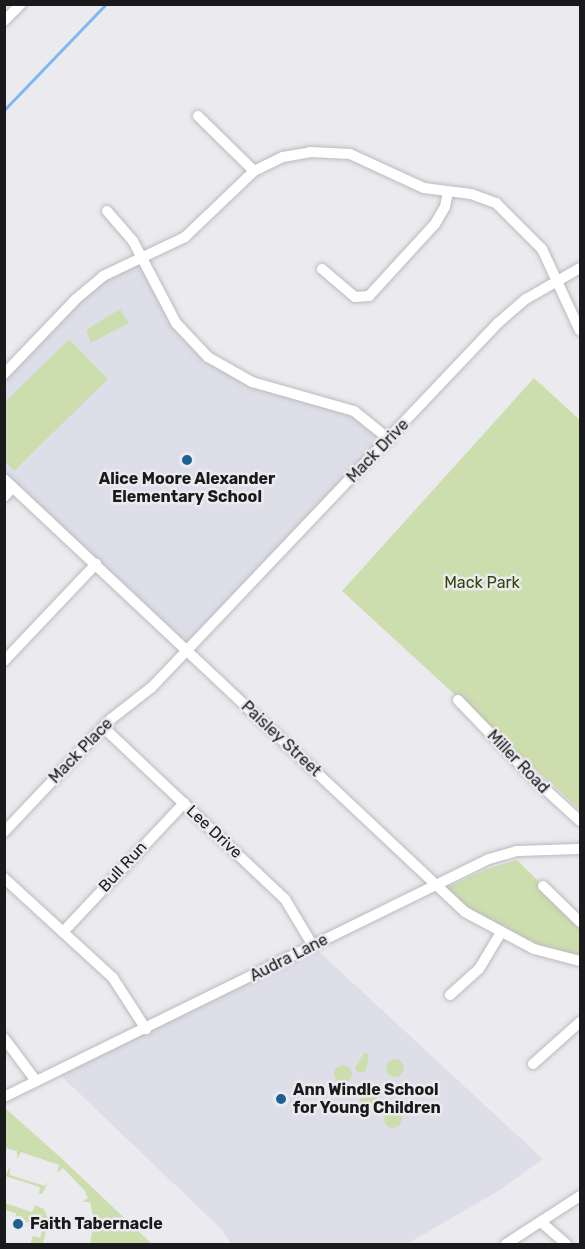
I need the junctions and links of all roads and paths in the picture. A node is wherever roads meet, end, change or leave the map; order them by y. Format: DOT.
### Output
graph roads {
  1 [pos="21,4"];
  2 [pos="4,21"];
  3 [pos="198,116"];
  4 [pos="254,171"];
  5 [pos="448,192"];
  6 [pos="107,211"];
  7 [pos="141,256"];
  8 [pos="580,268"];
  9 [pos="322,269"];
  10 [pos="557,279"];
  11 [pos="580,331"];
  12 [pos="4,374"];
  13 [pos="390,440"];
  14 [pos="9,483"];
  15 [pos="4,497"];
  16 [pos="96,564"];
  17 [pos="186,649"];
  18 [pos="4,661"];
  19 [pos="458,700"];
  20 [pos="103,727"];
  21 [pos="184,803"];
  22 [pos="580,821"];
  23 [pos="4,832"];
  24 [pos="580,849"];
  25 [pos="4,878"];
  26 [pos="435,884"];
  27 [pos="543,886"];
  28 [pos="580,922"];
  29 [pos="63,932"];
  30 [pos="500,934"];
  31 [pos="313,946"];
  32 [pos="580,961"];
  33 [pos="450,995"];
  34 [pos="580,1022"];
  35 [pos="146,1029"];
  36 [pos="4,1038"];
  37 [pos="533,1064"];
  38 [pos="36,1081"];
  39 [pos="4,1097"];
  40 [pos="580,1196"];
  41 [pos="541,1222"];
  42 [pos="506,1245"];
  43 [pos="566,1245"];
  1 -- 2 [label="street"];
  3 -- 4 [label="street"];
  4 -- 5 [label="street"];
  4 -- 7 [label="street"];
  5 -- 9 [label="street"];
  5 -- 10 [label="street"];
  6 -- 7 [label="street"];
  7 -- 12 [label="street"];
  7 -- 13 [label="street"];
  8 -- 10 [label="street, Mack Drive"];
  10 -- 11 [label="street"];
  10 -- 13 [label="street, Mack Drive"];
  13 -- 17 [label="street, Mack Drive"];
  14 -- 15 [label="street"];
  14 -- 16 [label="street, Paisley Street"];
  16 -- 17 [label="street, Paisley Street"];
  16 -- 18 [label="street"];
  17 -- 20 [label="street, Mack Place"];
  17 -- 26 [label="street, Paisley Street"];
  19 -- 22 [label="street, Miller Road"];
  20 -- 21 [label="street, Lee Drive"];
  20 -- 23 [label="street, Mack Place"];
  21 -- 29 [label="street, Bull Run"];
  21 -- 31 [label="street, Lee Drive"];
  24 -- 26 [label="street, Audra Lane"];
  25 -- 29 [label="street"];
  26 -- 30 [label="street, Paisley Street"];
  26 -- 31 [label="street, Audra Lane"];
  27 -- 28 [label="street"];
  29 -- 35 [label="street"];
  30 -- 32 [label="street, Paisley Street"];
  30 -- 33 [label="street"];
  31 -- 35 [label="street, Audra Lane"];
  34 -- 37 [label="street"];
  35 -- 38 [label="street, Audra Lane"];
  36 -- 38 [label="street"];
  38 -- 39 [label="street, Audra Lane"];
  40 -- 41 [label="street"];
  41 -- 42 [label="street"];
  41 -- 43 [label="street"];
}
